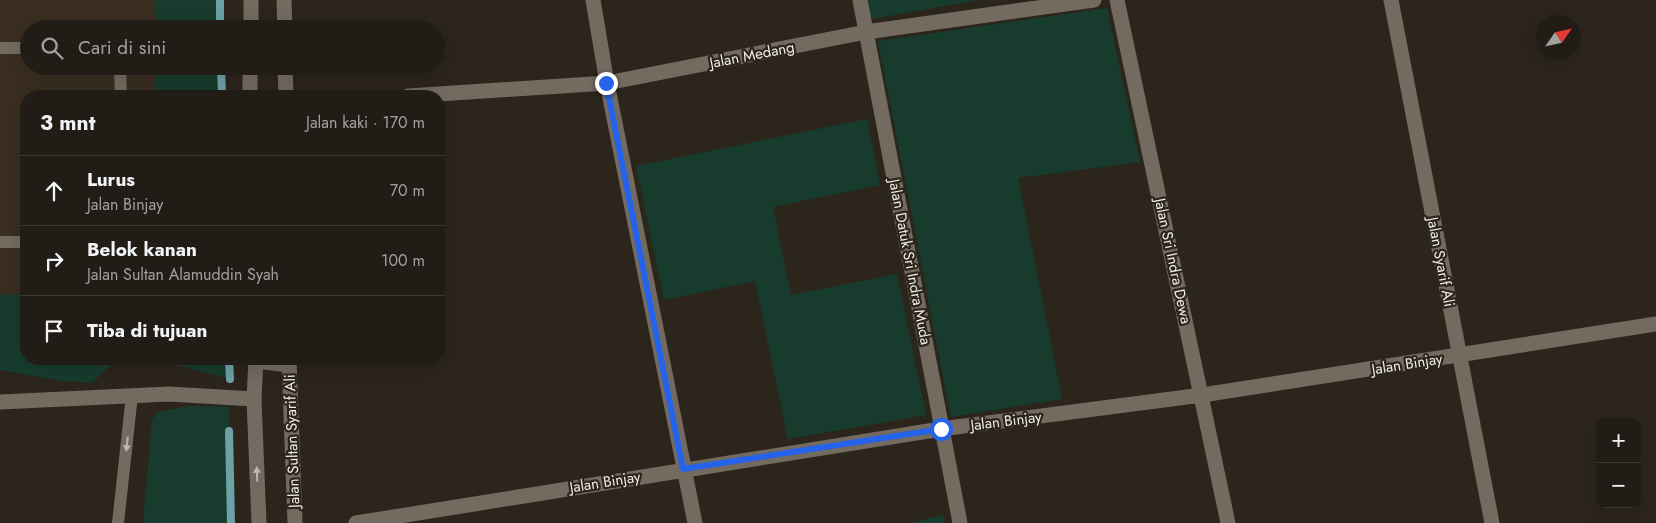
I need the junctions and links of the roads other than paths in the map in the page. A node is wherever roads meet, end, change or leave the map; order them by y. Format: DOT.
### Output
graph roads {
  1 [pos="251,0"];
  2 [pos="284,0"];
  3 [pos="593,0"];
  4 [pos="860,0"];
  5 [pos="1094,0"];
  6 [pos="1117,0"];
  7 [pos="1391,0"];
  8 [pos="250,20"];
  9 [pos="284,20"];
  10 [pos="866,32"];
  11 [pos="0,48"];
  12 [pos="20,48"];
  13 [pos="120,75"];
  14 [pos="250,75"];
  15 [pos="286,75"];
  16 [pos="606,83"];
  17 [pos="121,90"];
  18 [pos="250,90"];
  19 [pos="286,90"];
  20 [pos="445,94"];
  21 [pos="0,242"];
  22 [pos="20,242"];
  23 [pos="1656,324"];
  24 [pos="1459,356"];
  25 [pos="256,365"];
  26 [pos="289,365"];
  27 [pos="132,395"];
  28 [pos="1202,395"];
  29 [pos="254,400"];
  30 [pos="0,402"];
  31 [pos="941,429"];
  32 [pos="683,469"];
  33 [pos="118,523"];
  34 [pos="259,523"];
  35 [pos="295,523"];
  36 [pos="356,523"];
  37 [pos="695,523"];
  38 [pos="960,523"];
  39 [pos="1228,523"];
  40 [pos="1492,523"];
  1 -- 8 [label="street"];
  2 -- 9 [label="street"];
  3 -- 16 [label="street"];
  4 -- 10 [label="street, Jalan Datuk Sri Indra Muda"];
  5 -- 10 [label="street, Jalan Medang"];
  6 -- 28 [label="street, Jalan Sri Indra Dewa"];
  7 -- 24 [label="street, Jalan Syarif Ali"];
  10 -- 16 [label="street, Jalan Medang"];
  10 -- 31 [label="street, Jalan Datuk Sri Indra Muda"];
  11 -- 12 [label="lane"];
  13 -- 17 [label="lane"];
  14 -- 18 [label="street"];
  15 -- 19 [label="street"];
  16 -- 20 [label="street, Jalan Medang"];
  16 -- 32 [label="street"];
  21 -- 22 [label="lane"];
  23 -- 24 [label="street, Jalan Binjay"];
  24 -- 28 [label="street, Jalan Binjay"];
  24 -- 40 [label="street, Jalan Syarif Ali"];
  25 -- 29 [label="street"];
  26 -- 35 [label="street, Jalan Sultan Syarif Ali"];
  27 -- 29 [label="street"];
  27 -- 30 [label="street"];
  27 -- 33 [label="lane, one-way"];
  28 -- 31 [label="street, Jalan Binjay"];
  28 -- 39 [label="street, Jalan Sri Indra Dewa"];
  34 -- 29 [label="street, one-way"];
  31 -- 32 [label="street, Jalan Binjay"];
  31 -- 38 [label="street, Jalan Datuk Sri Indra Muda"];
  32 -- 36 [label="street, Jalan Binjay"];
  32 -- 37 [label="street"];
}
